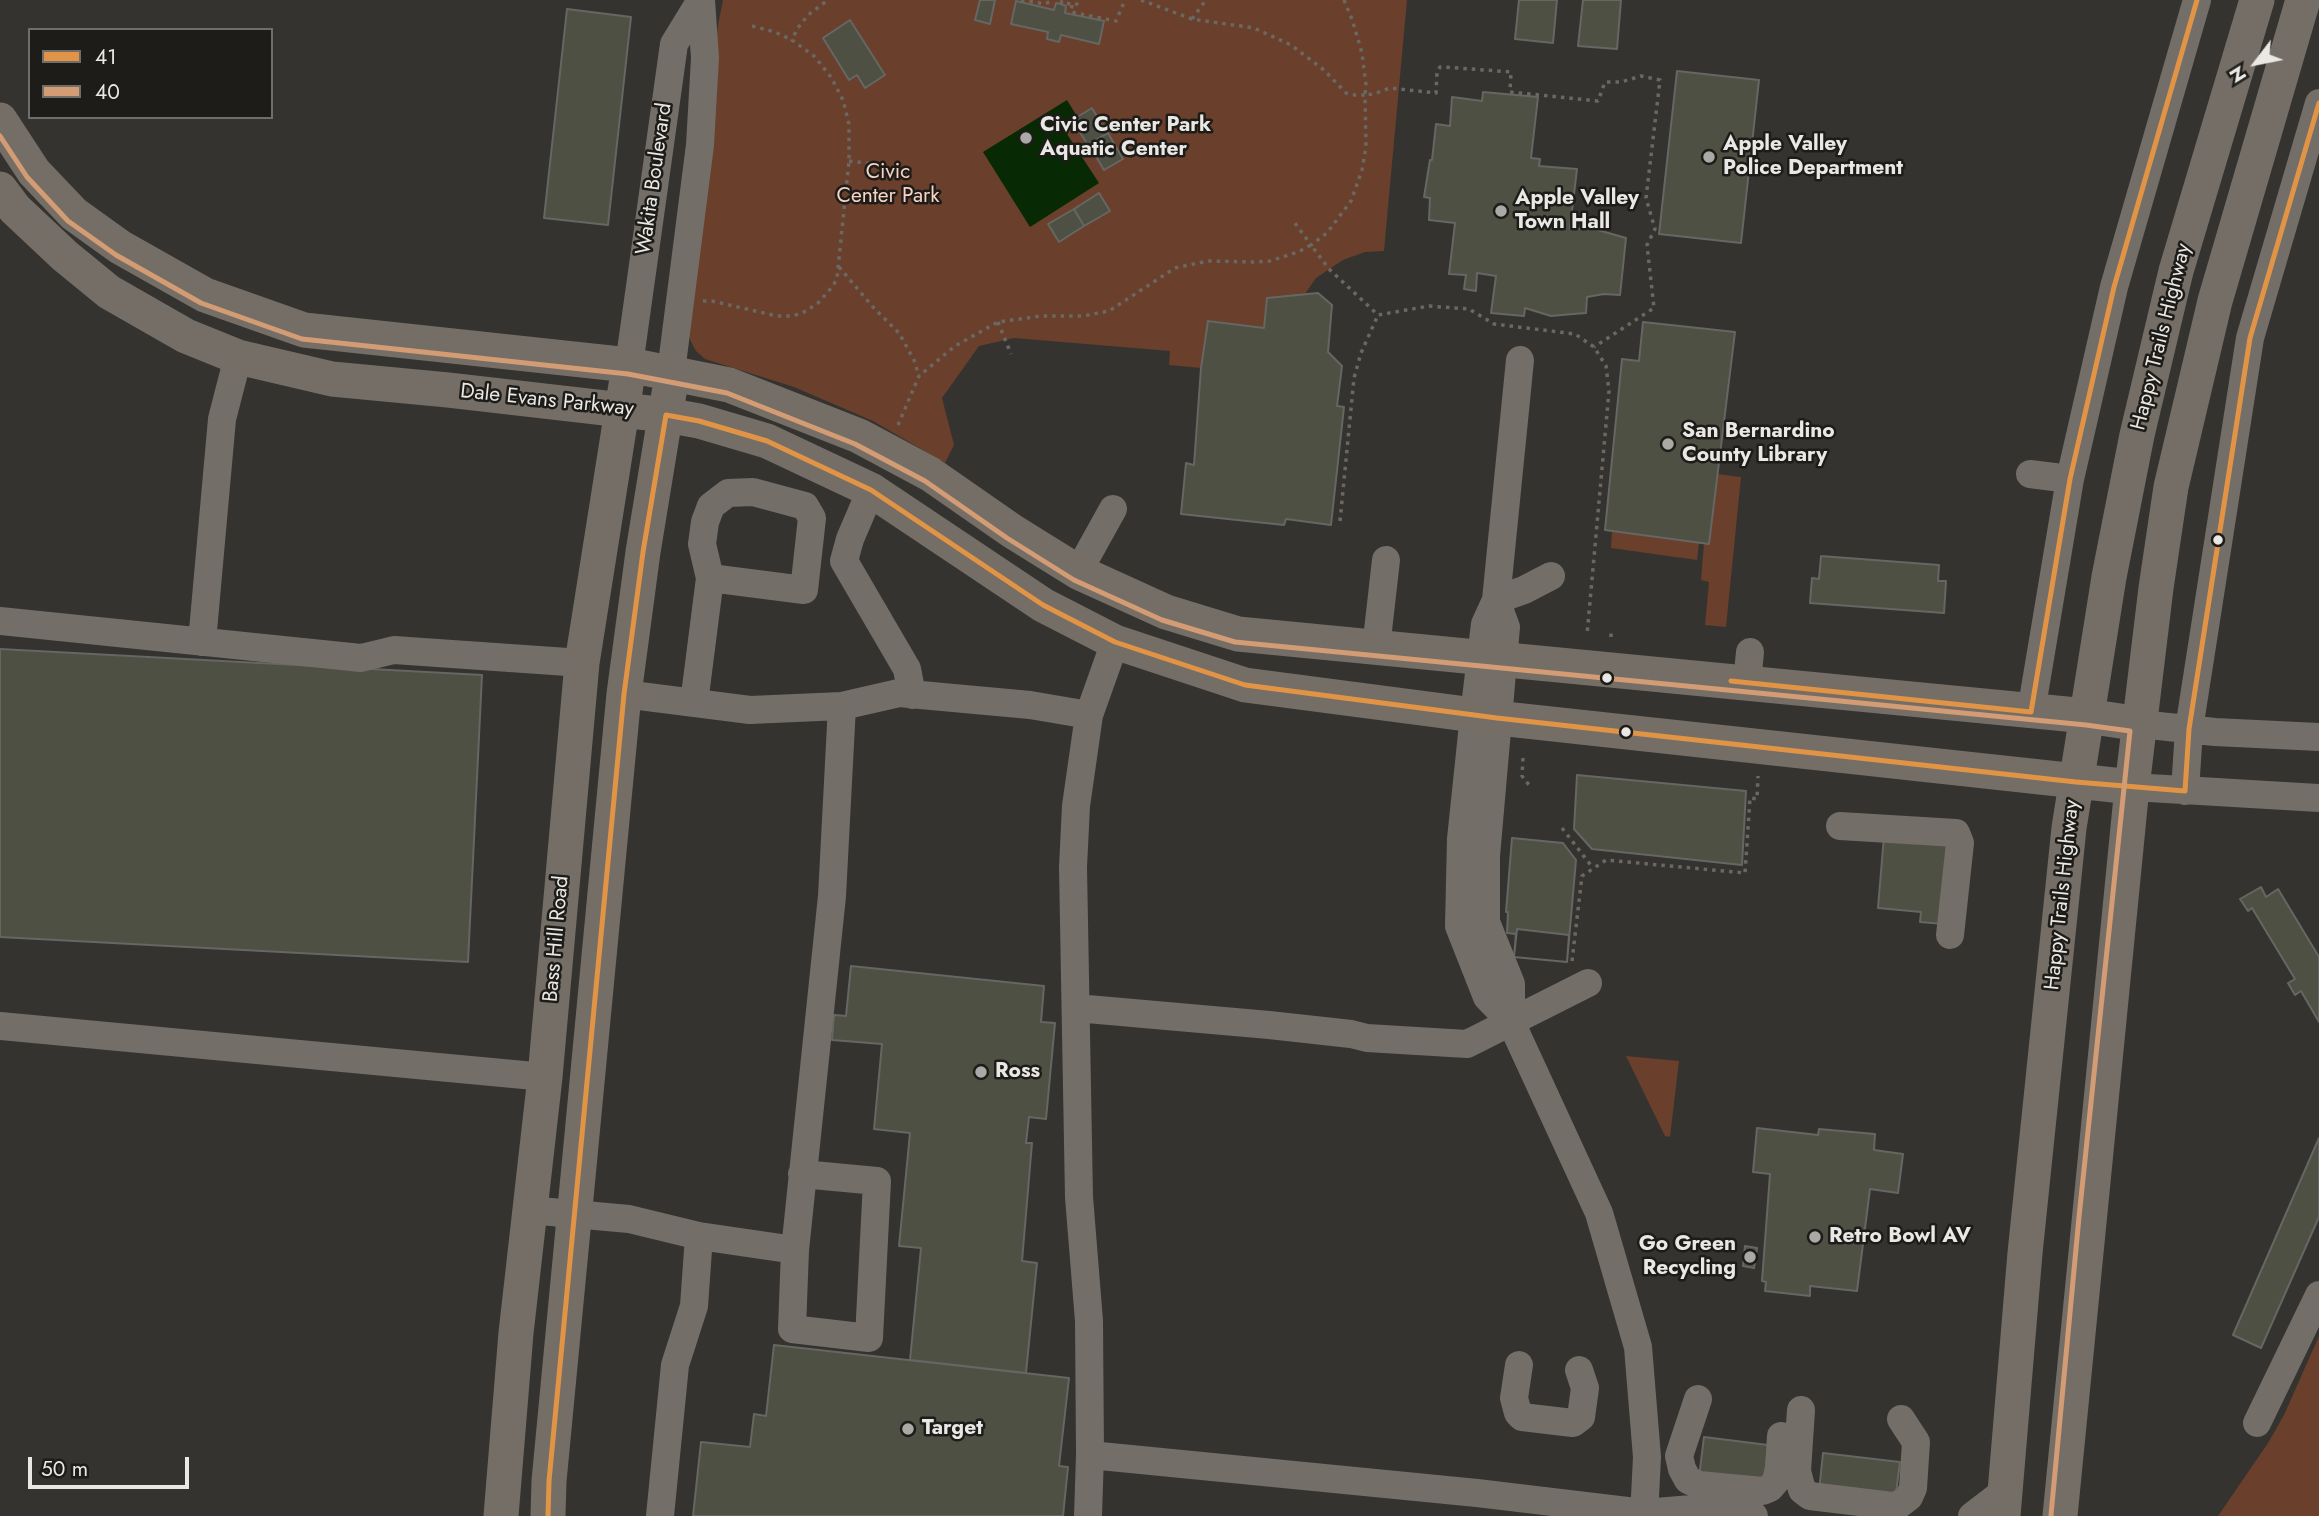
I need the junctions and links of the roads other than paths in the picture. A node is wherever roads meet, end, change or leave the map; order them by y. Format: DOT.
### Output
graph roads {
  1 [pos="701,0"];
  2 [pos="2197,0"];
  3 [pos="2257,0"];
  4 [pos="2303,0"];
  5 [pos="2319,103"];
  6 [pos="0,121"];
  7 [pos="0,189"];
  8 [pos="238,357"];
  9 [pos="1520,360"];
  10 [pos="629,365"];
  11 [pos="671,372"];
  12 [pos="622,409"];
  13 [pos="666,415"];
  14 [pos="2030,474"];
  15 [pos="2070,480"];
  16 [pos="871,490"];
  17 [pos="1113,509"];
  18 [pos="1386,560"];
  19 [pos="1078,572"];
  20 [pos="1551,576"];
  21 [pos="710,579"];
  22 [pos="1496,600"];
  23 [pos="0,621"];
  24 [pos="202,642"];
  25 [pos="1115,642"];
  26 [pos="1376,648"];
  27 [pos="1492,657"];
  28 [pos="582,663"];
  29 [pos="624,694"];
  30 [pos="912,695"];
  31 [pos="694,703"];
  32 [pos="842,706"];
  33 [pos="2031,712"];
  34 [pos="1089,715"];
  35 [pos="1485,716"];
  36 [pos="2087,716"];
  37 [pos="2140,724"];
  38 [pos="2189,729"];
  39 [pos="2319,737"];
  40 [pos="2076,782"];
  41 [pos="2132,787"];
  42 [pos="2185,791"];
  43 [pos="2319,798"];
  44 [pos="1840,826"];
  45 [pos="1950,935"];
  46 [pos="1580,972"];
  47 [pos="1076,1008"];
  48 [pos="1511,1022"];
  49 [pos="0,1026"];
  50 [pos="545,1077"];
  51 [pos="802,1174"];
  52 [pos="529,1210"];
  53 [pos="576,1214"];
  54 [pos="699,1236"];
  55 [pos="795,1250"];
  56 [pos="2319,1295"];
  57 [pos="1519,1365"];
  58 [pos="1579,1370"];
  59 [pos="1698,1399"];
  60 [pos="1901,1419"];
  61 [pos="2258,1423"];
  62 [pos="1090,1455"];
  63 [pos="2004,1503"];
  64 [pos="1646,1515"];
  65 [pos="500,1516"];
  66 [pos="548,1516"];
  67 [pos="660,1516"];
  68 [pos="1088,1516"];
  69 [pos="1754,1516"];
  70 [pos="1972,1516"];
  71 [pos="2060,1516"];
  1 -- 10 [label="street, Wakita Boulevard"];
  1 -- 11 [label="street, Wakita Boulevard"];
  2 -- 15 [label="street"];
  3 -- 36 [label="main road, Happy Trails Highway"];
  4 -- 37 [label="main road, Happy Trails Highway"];
  5 -- 38 [label="street"];
  6 -- 10 [label="main road, Dale Evans Parkway"];
  7 -- 8 [label="main road, Dale Evans Parkway"];
  8 -- 12 [label="main road, Dale Evans Parkway"];
  8 -- 24 [label="street"];
  9 -- 22 [label="street"];
  10 -- 11 [label="main road, Dale Evans Parkway"];
  10 -- 12 [label="main road, Bass Hill Road"];
  11 -- 13 [label="main road, Bass Hill Road"];
  11 -- 19 [label="main road, Dale Evans Parkway"];
  12 -- 13 [label="main road, Dale Evans Parkway"];
  12 -- 28 [label="main road, Bass Hill Road"];
  13 -- 16 [label="main road, Dale Evans Parkway"];
  13 -- 29 [label="main road, Bass Hill Road"];
  14 -- 15 [label="street"];
  15 -- 33 [label="street"];
  16 -- 25 [label="main road, Dale Evans Parkway"];
  16 -- 30 [label="street"];
  17 -- 19 [label="street"];
  18 -- 26 [label="street"];
  19 -- 26 [label="main road, Dale Evans Parkway"];
  20 -- 22 [label="street"];
  21 -- 21 [label="street"];
  21 -- 31 [label="street"];
  22 -- 27 [label="street"];
  23 -- 24 [label="street"];
  24 -- 28 [label="street"];
  25 -- 34 [label="street"];
  25 -- 35 [label="main road, Dale Evans Parkway"];
  26 -- 27 [label="main road, Dale Evans Parkway"];
  27 -- 33 [label="main road, Dale Evans Parkway"];
  27 -- 35 [label="street"];
  28 -- 50 [label="main road, Bass Hill Road"];
  29 -- 31 [label="street"];
  29 -- 53 [label="main road, Bass Hill Road"];
  30 -- 32 [label="street"];
  30 -- 34 [label="street"];
  31 -- 32 [label="street"];
  32 -- 51 [label="street"];
  33 -- 36 [label="main road, Dale Evans Parkway"];
  34 -- 47 [label="street"];
  35 -- 40 [label="main road, Dale Evans Parkway"];
  35 -- 48 [label="street"];
  36 -- 37 [label="main road, Dale Evans Parkway"];
  36 -- 40 [label="main road, Happy Trails Highway"];
  37 -- 38 [label="street"];
  37 -- 41 [label="main road, Happy Trails Highway"];
  38 -- 39 [label="street"];
  38 -- 42 [label="street"];
  40 -- 41 [label="main road, Dale Evans Parkway"];
  40 -- 63 [label="main road, Happy Trails Highway"];
  41 -- 42 [label="street"];
  41 -- 71 [label="main road, Happy Trails Highway"];
  42 -- 43 [label="street"];
  44 -- 45 [label="street"];
  46 -- 48 [label="street"];
  47 -- 48 [label="street"];
  47 -- 62 [label="street"];
  48 -- 64 [label="street"];
  49 -- 50 [label="street"];
  50 -- 52 [label="main road, Bass Hill Road"];
  51 -- 55 [label="street"];
  51 -- 55 [label="street"];
  52 -- 53 [label="street"];
  52 -- 65 [label="main road, Bass Hill Road"];
  53 -- 54 [label="street"];
  53 -- 66 [label="main road, Bass Hill Road"];
  54 -- 55 [label="street"];
  54 -- 67 [label="street"];
  56 -- 61 [label="street"];
  57 -- 58 [label="street"];
  59 -- 60 [label="street"];
  62 -- 64 [label="street"];
  62 -- 68 [label="street"];
  63 -- 70 [label="street"];
  64 -- 69 [label="street"];
}
